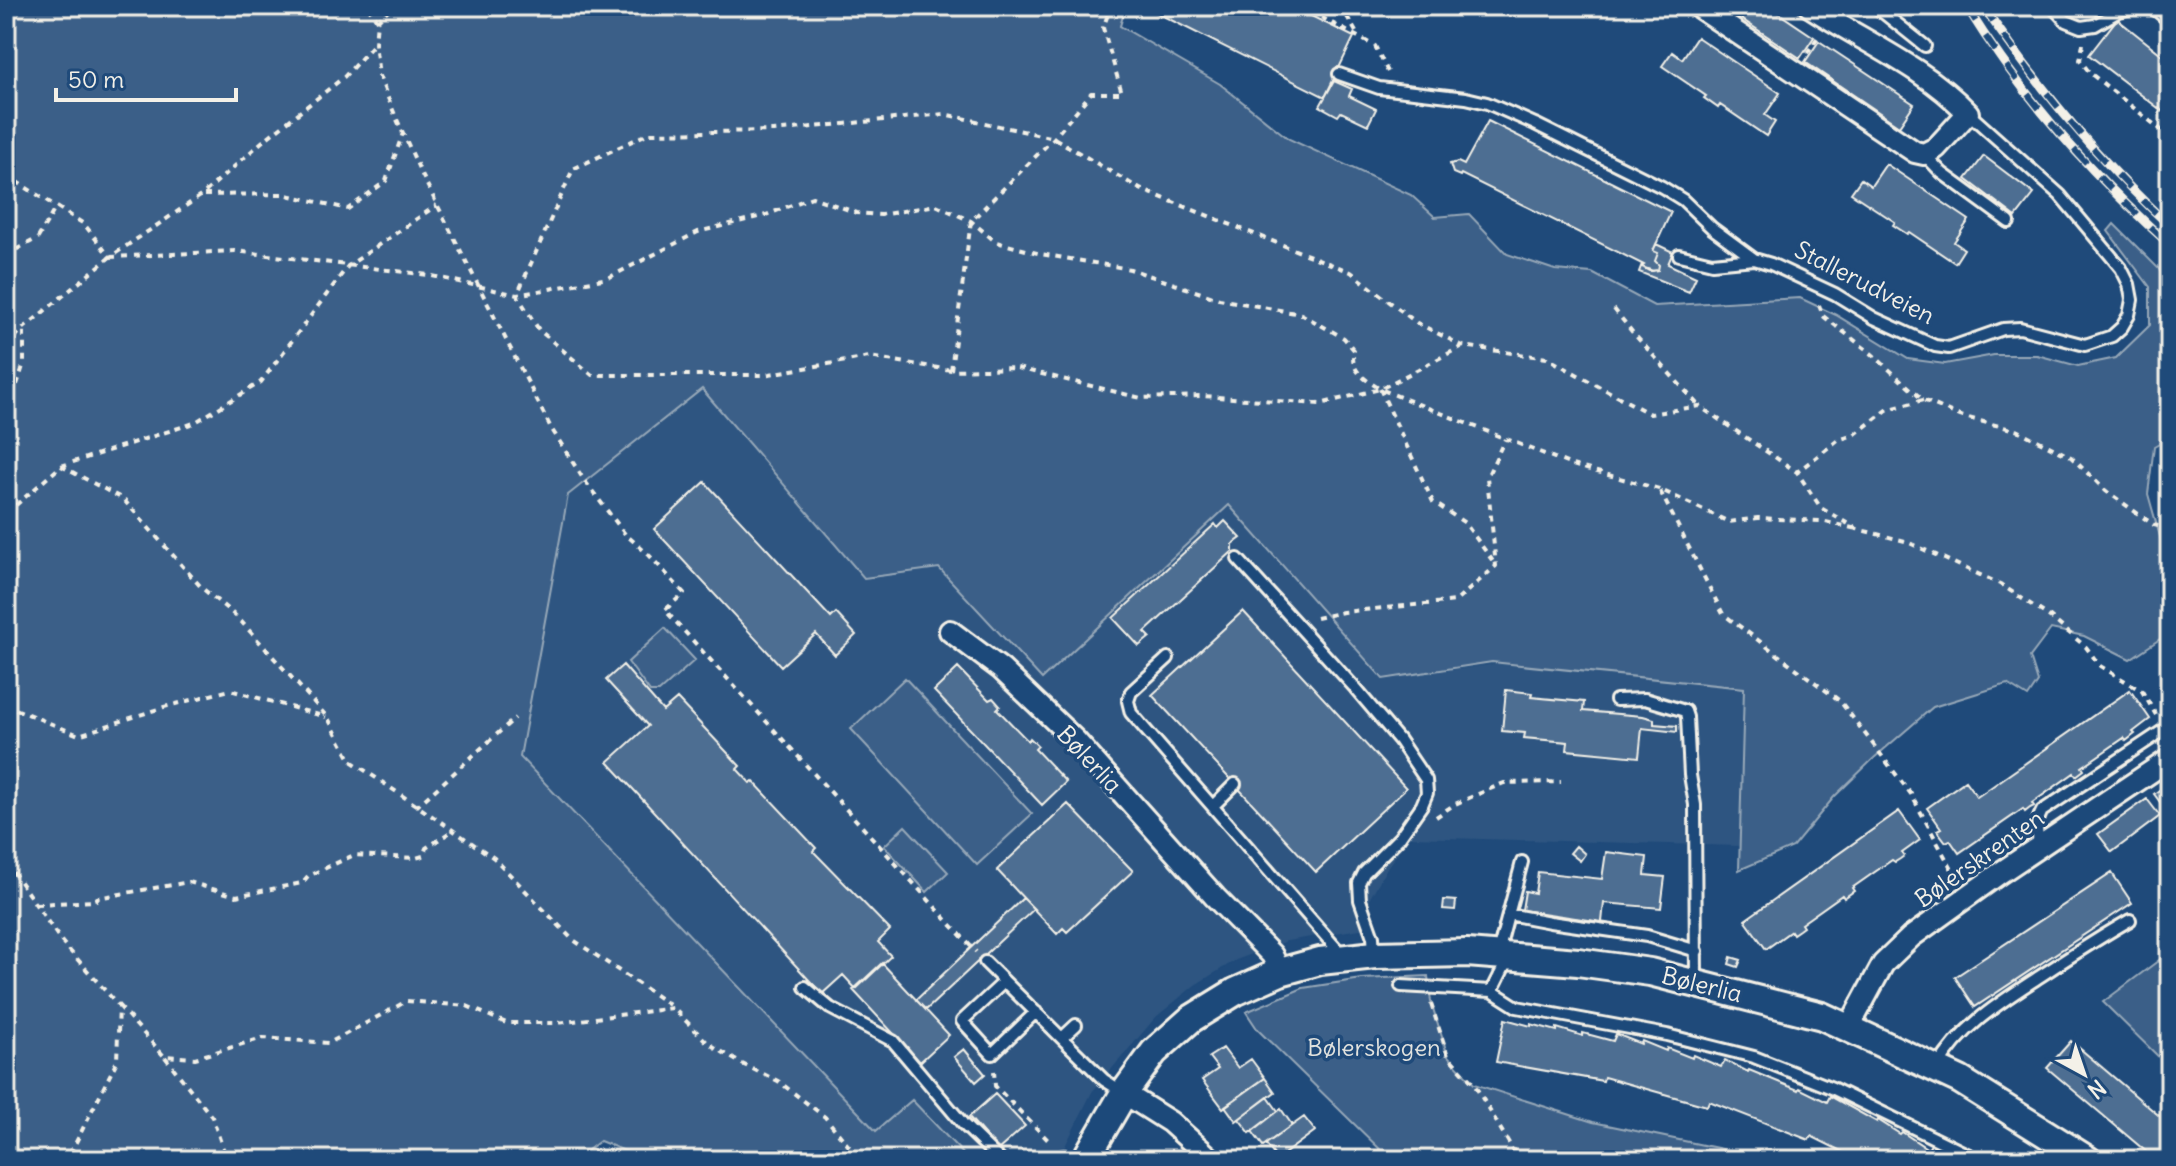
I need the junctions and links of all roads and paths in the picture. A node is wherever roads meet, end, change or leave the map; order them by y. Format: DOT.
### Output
graph roads {
  1 [pos="368,6"];
  2 [pos="392,6"];
  3 [pos="1111,6"];
  4 [pos="1300,6"];
  5 [pos="1341,6"];
  6 [pos="1697,6"];
  7 [pos="1809,6"];
  8 [pos="1875,6"];
  9 [pos="2052,6"];
  10 [pos="2138,6"];
  11 [pos="2159,6"];
  12 [pos="2170,15"];
  13 [pos="377,21"];
  14 [pos="2095,25"];
  15 [pos="1357,35"];
  16 [pos="375,43"];
  17 [pos="1925,46"];
  18 [pos="1339,74"];
  19 [pos="1394,90"];
  20 [pos="1968,113"];
  21 [pos="403,132"];
  22 [pos="2170,137"];
  23 [pos="1054,138"];
  24 [pos="1924,154"];
  25 [pos="6,175"];
  26 [pos="202,195"];
  27 [pos="437,205"];
  28 [pos="56,207"];
  29 [pos="971,221"];
  30 [pos="2009,222"];
  31 [pos="6,255"];
  32 [pos="1679,255"];
  33 [pos="110,257"];
  34 [pos="1754,259"];
  35 [pos="348,266"];
  36 [pos="1809,282"];
  37 [pos="478,285"];
  38 [pos="517,295"];
  39 [pos="1614,309"];
  40 [pos="24,328"];
  41 [pos="6,346"];
  42 [pos="1463,346"];
  43 [pos="951,370"];
  44 [pos="1380,389"];
  45 [pos="1923,400"];
  46 [pos="1699,406"];
  47 [pos="6,419"];
  48 [pos="1505,439"];
  49 [pos="61,466"];
  50 [pos="1797,472"];
  51 [pos="1659,489"];
  52 [pos="6,527"];
  53 [pos="1857,529"];
  54 [pos="2170,529"];
  55 [pos="1238,559"];
  56 [pos="1496,566"];
  57 [pos="1296,623"];
  58 [pos="950,631"];
  59 [pos="1168,658"];
  60 [pos="1616,700"];
  61 [pos="6,703"];
  62 [pos="328,718"];
  63 [pos="515,718"];
  64 [pos="2170,726"];
  65 [pos="2147,740"];
  66 [pos="2170,759"];
  67 [pos="1561,782"];
  68 [pos="1235,784"];
  69 [pos="1213,806"];
  70 [pos="416,807"];
  71 [pos="1408,825"];
  72 [pos="452,831"];
  73 [pos="2041,846"];
  74 [pos="6,862"];
  75 [pos="1522,862"];
  76 [pos="1969,896"];
  77 [pos="36,904"];
  78 [pos="1508,914"];
  79 [pos="2130,920"];
  80 [pos="1697,951"];
  81 [pos="1375,955"];
  82 [pos="1503,956"];
  83 [pos="1345,958"];
  84 [pos="985,962"];
  85 [pos="1280,972"];
  86 [pos="1004,982"];
  87 [pos="1696,983"];
  88 [pos="1401,986"];
  89 [pos="805,987"];
  90 [pos="1429,987"];
  91 [pos="1492,991"];
  92 [pos="119,1006"];
  93 [pos="673,1008"];
  94 [pos="1036,1012"];
  95 [pos="1076,1025"];
  96 [pos="1848,1029"];
  97 [pos="1062,1038"];
  98 [pos="992,1054"];
  99 [pos="164,1056"];
  100 [pos="1936,1070"];
  101 [pos="1124,1093"];
  102 [pos="2072,1153"];
  103 [pos="1078,1158"];
  104 [pos="67,1160"];
  105 [pos="227,1160"];
  106 [pos="860,1160"];
  107 [pos="1000,1160"];
  108 [pos="1046,1160"];
  109 [pos="1212,1160"];
  110 [pos="1519,1160"];
  111 [pos="1979,1160"];
  1 -- 13 [label="path"];
  2 -- 13 [label="path"];
  3 -- 23 [label="path"];
  4 -- 15 [label="path"];
  5 -- 15 [label="path"];
  6 -- 24 [label="street"];
  7 -- 20 [label="street, Stallerudveien"];
  8 -- 17 [label="lane"];
  9 -- 14 [label="lane"];
  10 -- 14 [label="lane"];
  11 -- 12 [label="street"];
  13 -- 16 [label="path"];
  14 -- 22 [label="path"];
  15 -- 19 [label="path"];
  16 -- 21 [label="path"];
  16 -- 26 [label="path"];
  18 -- 19 [label="lane, Stallerudveien"];
  19 -- 34 [label="lane, Stallerudveien"];
  20 -- 24 [label="street"];
  20 -- 36 [label="lane, Stallerudveien"];
  21 -- 26 [label="path"];
  21 -- 27 [label="path"];
  23 -- 29 [label="path"];
  23 -- 38 [label="path"];
  23 -- 42 [label="path"];
  24 -- 30 [label="lane"];
  25 -- 28 [label="path"];
  26 -- 33 [label="path"];
  27 -- 35 [label="path"];
  27 -- 37 [label="path"];
  28 -- 31 [label="path"];
  28 -- 33 [label="path"];
  29 -- 38 [label="path"];
  29 -- 43 [label="path"];
  29 -- 44 [label="path"];
  32 -- 34 [label="lane"];
  33 -- 35 [label="path"];
  33 -- 40 [label="path"];
  34 -- 36 [label="lane, Stallerudveien"];
  35 -- 37 [label="path"];
  35 -- 49 [label="path"];
  36 -- 45 [label="path"];
  37 -- 38 [label="path"];
  37 -- 84 [label="path"];
  38 -- 43 [label="path"];
  39 -- 46 [label="path"];
  40 -- 41 [label="path"];
  40 -- 47 [label="path"];
  42 -- 44 [label="path"];
  42 -- 46 [label="path"];
  43 -- 44 [label="path"];
  44 -- 48 [label="path"];
  44 -- 56 [label="path"];
  45 -- 50 [label="path"];
  45 -- 54 [label="path"];
  46 -- 50 [label="path"];
  48 -- 51 [label="path"];
  48 -- 56 [label="path"];
  49 -- 52 [label="path"];
  49 -- 62 [label="path"];
  50 -- 53 [label="path"];
  51 -- 53 [label="path"];
  51 -- 76 [label="path"];
  53 -- 65 [label="path"];
  55 -- 57 [label="lane"];
  56 -- 57 [label="path"];
  57 -- 71 [label="lane"];
  58 -- 85 [label="street, Bølerlia"];
  59 -- 69 [label="lane"];
  60 -- 80 [label="lane"];
  61 -- 62 [label="path"];
  62 -- 70 [label="path"];
  63 -- 70 [label="path"];
  64 -- 65 [label="lane"];
  65 -- 73 [label="lane"];
  66 -- 73 [label="street, Bølerskrenten"];
  67 -- 71 [label="path"];
  68 -- 69 [label="lane"];
  69 -- 83 [label="lane"];
  70 -- 72 [label="path"];
  71 -- 81 [label="lane"];
  72 -- 77 [label="path"];
  72 -- 93 [label="path"];
  73 -- 76 [label="street, Bølerskrenten"];
  74 -- 77 [label="path"];
  75 -- 78 [label="lane"];
  76 -- 96 [label="street, Bølerskrenten"];
  77 -- 92 [label="path"];
  78 -- 80 [label="lane"];
  78 -- 82 [label="lane"];
  79 -- 100 [label="lane"];
  80 -- 87 [label="lane"];
  81 -- 82 [label="street, Bølerlia"];
  81 -- 83 [label="street, Bølerlia"];
  82 -- 87 [label="street, Bølerlia"];
  82 -- 91 [label="lane"];
  83 -- 85 [label="street, Bølerlia"];
  84 -- 86 [label="lane"];
  85 -- 101 [label="street, Bølerlia"];
  86 -- 94 [label="lane"];
  86 -- 98 [label="lane"];
  87 -- 96 [label="street, Bølerlia"];
  88 -- 90 [label="lane"];
  89 -- 107 [label="lane"];
  90 -- 91 [label="lane"];
  90 -- 110 [label="path"];
  91 -- 111 [label="lane"];
  92 -- 99 [label="path"];
  92 -- 104 [label="path"];
  93 -- 99 [label="path"];
  93 -- 106 [label="path"];
  94 -- 97 [label="lane"];
  94 -- 98 [label="lane"];
  95 -- 97 [label="lane"];
  96 -- 100 [label="street, Bølerlia"];
  97 -- 101 [label="lane"];
  98 -- 103 [label="path"];
  99 -- 105 [label="path"];
  100 -- 102 [label="street, Bølerlia"];
  101 -- 103 [label="street, Bølerlia"];
  101 -- 109 [label="street"];
  103 -- 108 [label="lane"];
}
